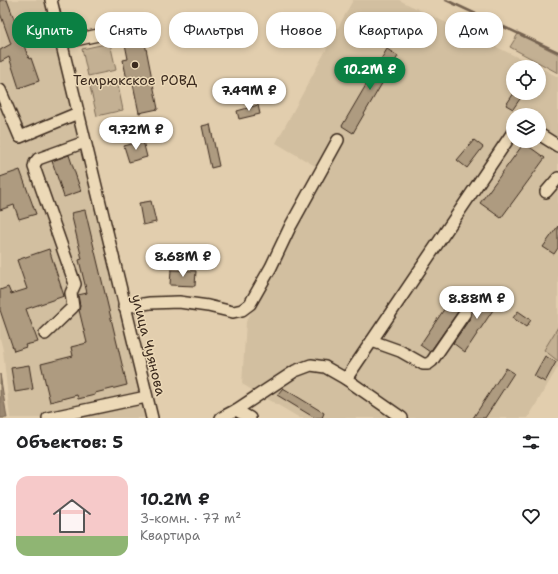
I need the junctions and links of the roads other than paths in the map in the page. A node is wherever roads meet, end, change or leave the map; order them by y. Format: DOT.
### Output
graph roads {
  1 [pos="51,0"];
  2 [pos="54,12"];
  3 [pos="62,48"];
  4 [pos="0,90"];
  5 [pos="78,113"];
  6 [pos="546,138"];
  7 [pos="338,140"];
  8 [pos="85,142"];
  9 [pos="506,142"];
  10 [pos="558,146"];
  11 [pos="558,178"];
  12 [pos="546,192"];
  13 [pos="124,307"];
  14 [pos="465,313"];
  15 [pos="45,334"];
  16 [pos="372,340"];
  17 [pos="346,379"];
  18 [pos="146,397"];
  19 [pos="236,410"];
  20 [pos="48,418"];
  21 [pos="152,418"];
  22 [pos="221,418"];
  23 [pos="250,418"];
  24 [pos="402,418"];
  1 -- 2 [label="street, улица Чуянова"];
  3 -- 5 [label="street, улица Чуянова"];
  4 -- 5 [label="street"];
  5 -- 8 [label="street, улица Чуянова"];
  6 -- 10 [label="street"];
  7 -- 13 [label="street"];
  8 -- 13 [label="street, улица Чуянова"];
  8 -- 15 [label="street"];
  9 -- 16 [label="street"];
  11 -- 12 [label="street"];
  13 -- 18 [label="street, улица Чуянова"];
  14 -- 16 [label="street"];
  16 -- 17 [label="street"];
  17 -- 19 [label="street"];
  17 -- 24 [label="street"];
  18 -- 20 [label="street"];
  18 -- 21 [label="street, улица Чуянова"];
  19 -- 22 [label="street"];
  19 -- 23 [label="street"];
}
